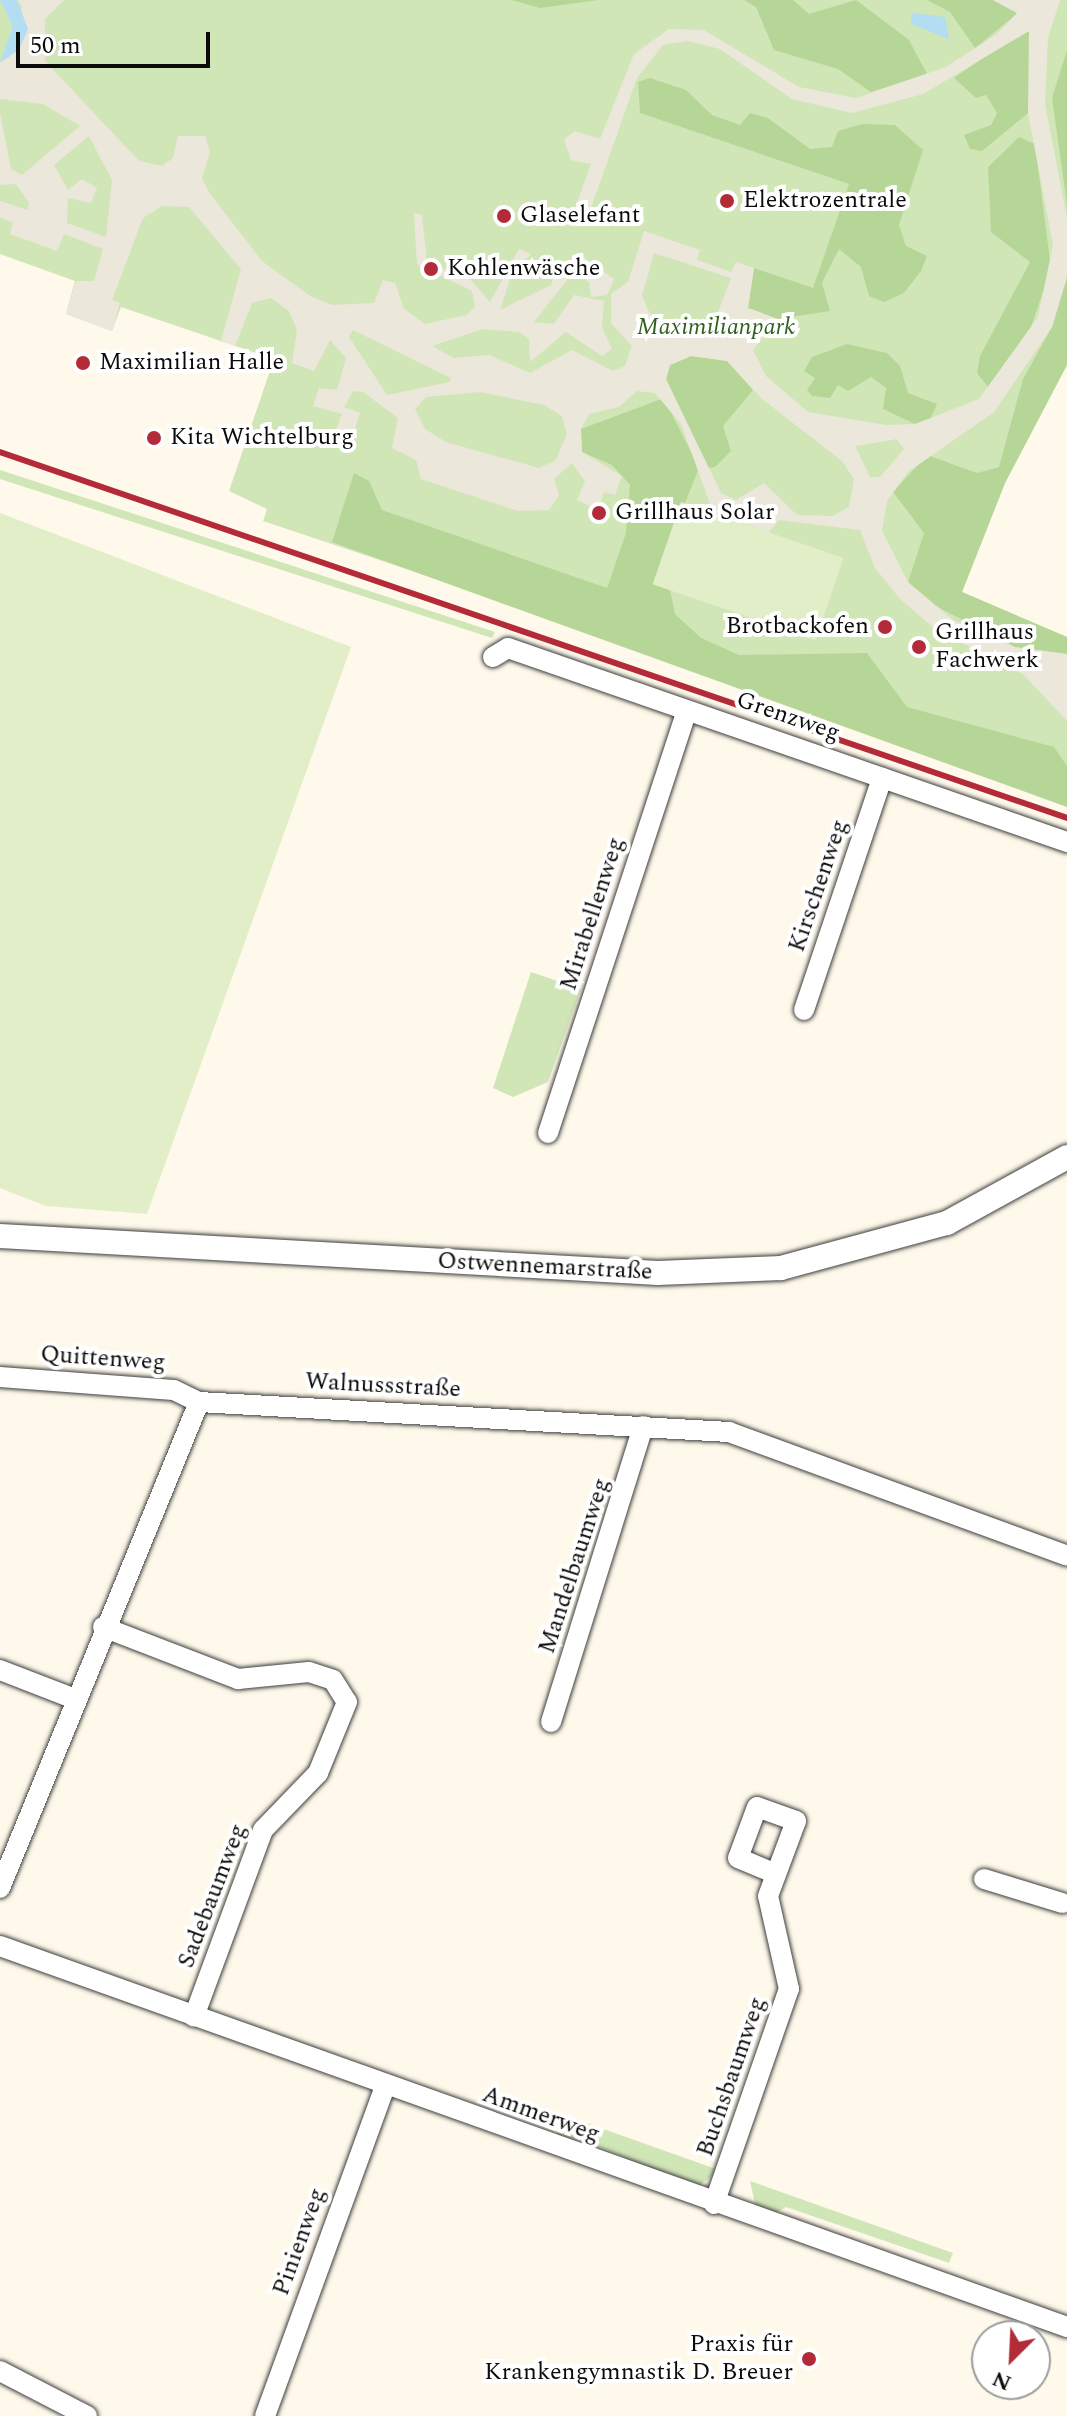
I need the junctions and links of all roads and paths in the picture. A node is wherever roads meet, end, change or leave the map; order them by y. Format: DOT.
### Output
graph roads {
  1 [pos="493,657"];
  2 [pos="687,711"];
  3 [pos="882,778"];
  4 [pos="1067,842"];
  5 [pos="804,1010"];
  6 [pos="548,1133"];
  7 [pos="1067,1157"];
  8 [pos="0,1236"];
  9 [pos="0,1377"];
  10 [pos="199,1402"];
  11 [pos="643,1426"];
  12 [pos="1067,1556"];
  13 [pos="103,1627"];
  14 [pos="0,1670"];
  15 [pos="75,1699"];
  16 [pos="551,1722"];
  17 [pos="776,1874"];
  18 [pos="984,1879"];
  19 [pos="0,1888"];
  20 [pos="1065,1899"];
  21 [pos="0,1946"];
  22 [pos="194,2017"];
  23 [pos="385,2087"];
  24 [pos="714,2204"];
  25 [pos="1067,2327"];
  26 [pos="0,2371"];
  27 [pos="87,2416"];
  28 [pos="265,2416"];
  1 -- 2 [label="street, Grenzweg"];
  2 -- 3 [label="street, Grenzweg"];
  2 -- 6 [label="street, Mirabellenweg"];
  3 -- 4 [label="street, Grenzweg"];
  3 -- 5 [label="street, Kirschenweg"];
  7 -- 8 [label="street, Ostwennemarstraße"];
  9 -- 10 [label="street, Quittenweg"];
  10 -- 11 [label="street, Walnussstraße"];
  10 -- 13 [label="street"];
  11 -- 12 [label="street, Walnussstraße"];
  11 -- 16 [label="street, Mandelbaumweg"];
  13 -- 15 [label="street"];
  13 -- 22 [label="street, Sadebaumweg"];
  14 -- 15 [label="street"];
  15 -- 19 [label="street"];
  17 -- 24 [label="street, Buchsbaumweg"];
  18 -- 20 [label="street"];
  21 -- 22 [label="street, Ammerweg"];
  22 -- 23 [label="street, Ammerweg"];
  23 -- 24 [label="street, Ammerweg"];
  23 -- 28 [label="street, Pinienweg"];
  24 -- 25 [label="street, Ammerweg"];
  26 -- 27 [label="street"];
}
